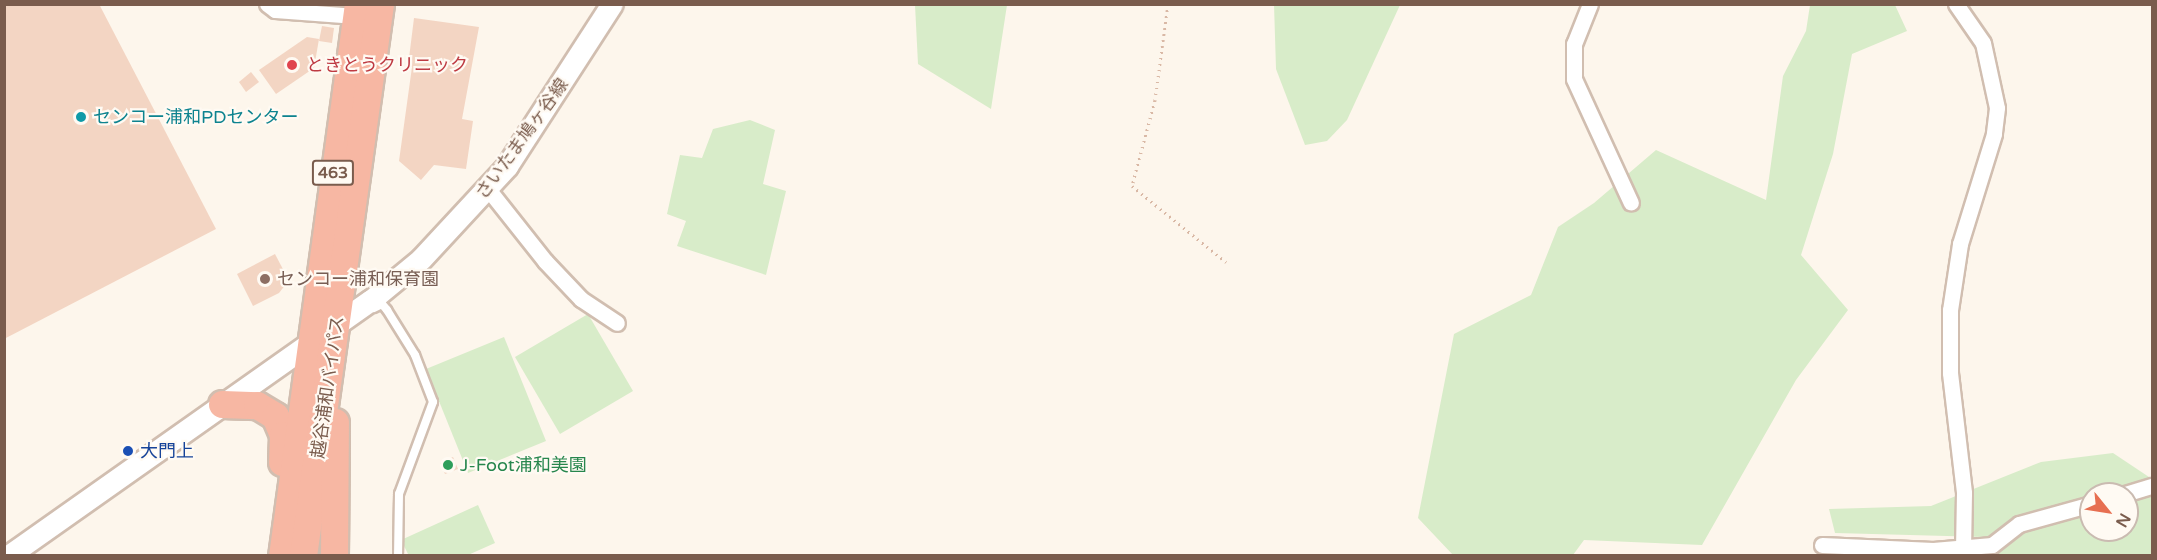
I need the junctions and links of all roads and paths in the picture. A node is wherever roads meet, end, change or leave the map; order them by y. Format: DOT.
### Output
graph roads {
  1 [pos="267,4"];
  2 [pos="612,4"];
  3 [pos="1168,4"];
  4 [pos="1590,4"];
  5 [pos="1956,4"];
  6 [pos="365,8"];
  7 [pos="488,189"];
  8 [pos="1631,203"];
  9 [pos="1226,262"];
  10 [pos="370,309"];
  11 [pos="337,323"];
  12 [pos="617,323"];
  13 [pos="310,342"];
  14 [pos="331,376"];
  15 [pos="222,404"];
  16 [pos="2079,508"];
  17 [pos="1822,545"];
  18 [pos="1963,548"];
  19 [pos="8,555"];
  20 [pos="275,555"];
  21 [pos="282,555"];
  22 [pos="303,555"];
  23 [pos="334,555"];
  24 [pos="398,555"];
  1 -- 6 [label="street"];
  2 -- 7 [label="main road, さいたま鳩ヶ谷線"];
  3 -- 9 [label="path"];
  4 -- 8 [label="street"];
  5 -- 18 [label="street"];
  6 -- 11 [label="highway, 越谷浦和バイパス / 463"];
  6 -- 13 [label="highway, 越谷浦和バイパス / 463"];
  7 -- 11 [label="main road, さいたま鳩ヶ谷線"];
  7 -- 12 [label="street"];
  10 -- 24 [label="lane"];
  11 -- 13 [label="main road, さいたま鳩ヶ谷線"];
  11 -- 14 [label="highway, 越谷浦和バイパス / 463"];
  13 -- 15 [label="main road, さいたま鳩ヶ谷線"];
  13 -- 21 [label="highway, 越谷浦和バイパス / 463"];
  14 -- 22 [label="highway, 越谷浦和バイパス / 463"];
  14 -- 23 [label="highway"];
  15 -- 19 [label="main road, さいたま鳩ヶ谷線"];
  15 -- 20 [label="highway"];
  16 -- 18 [label="street"];
  17 -- 18 [label="street"];
}
